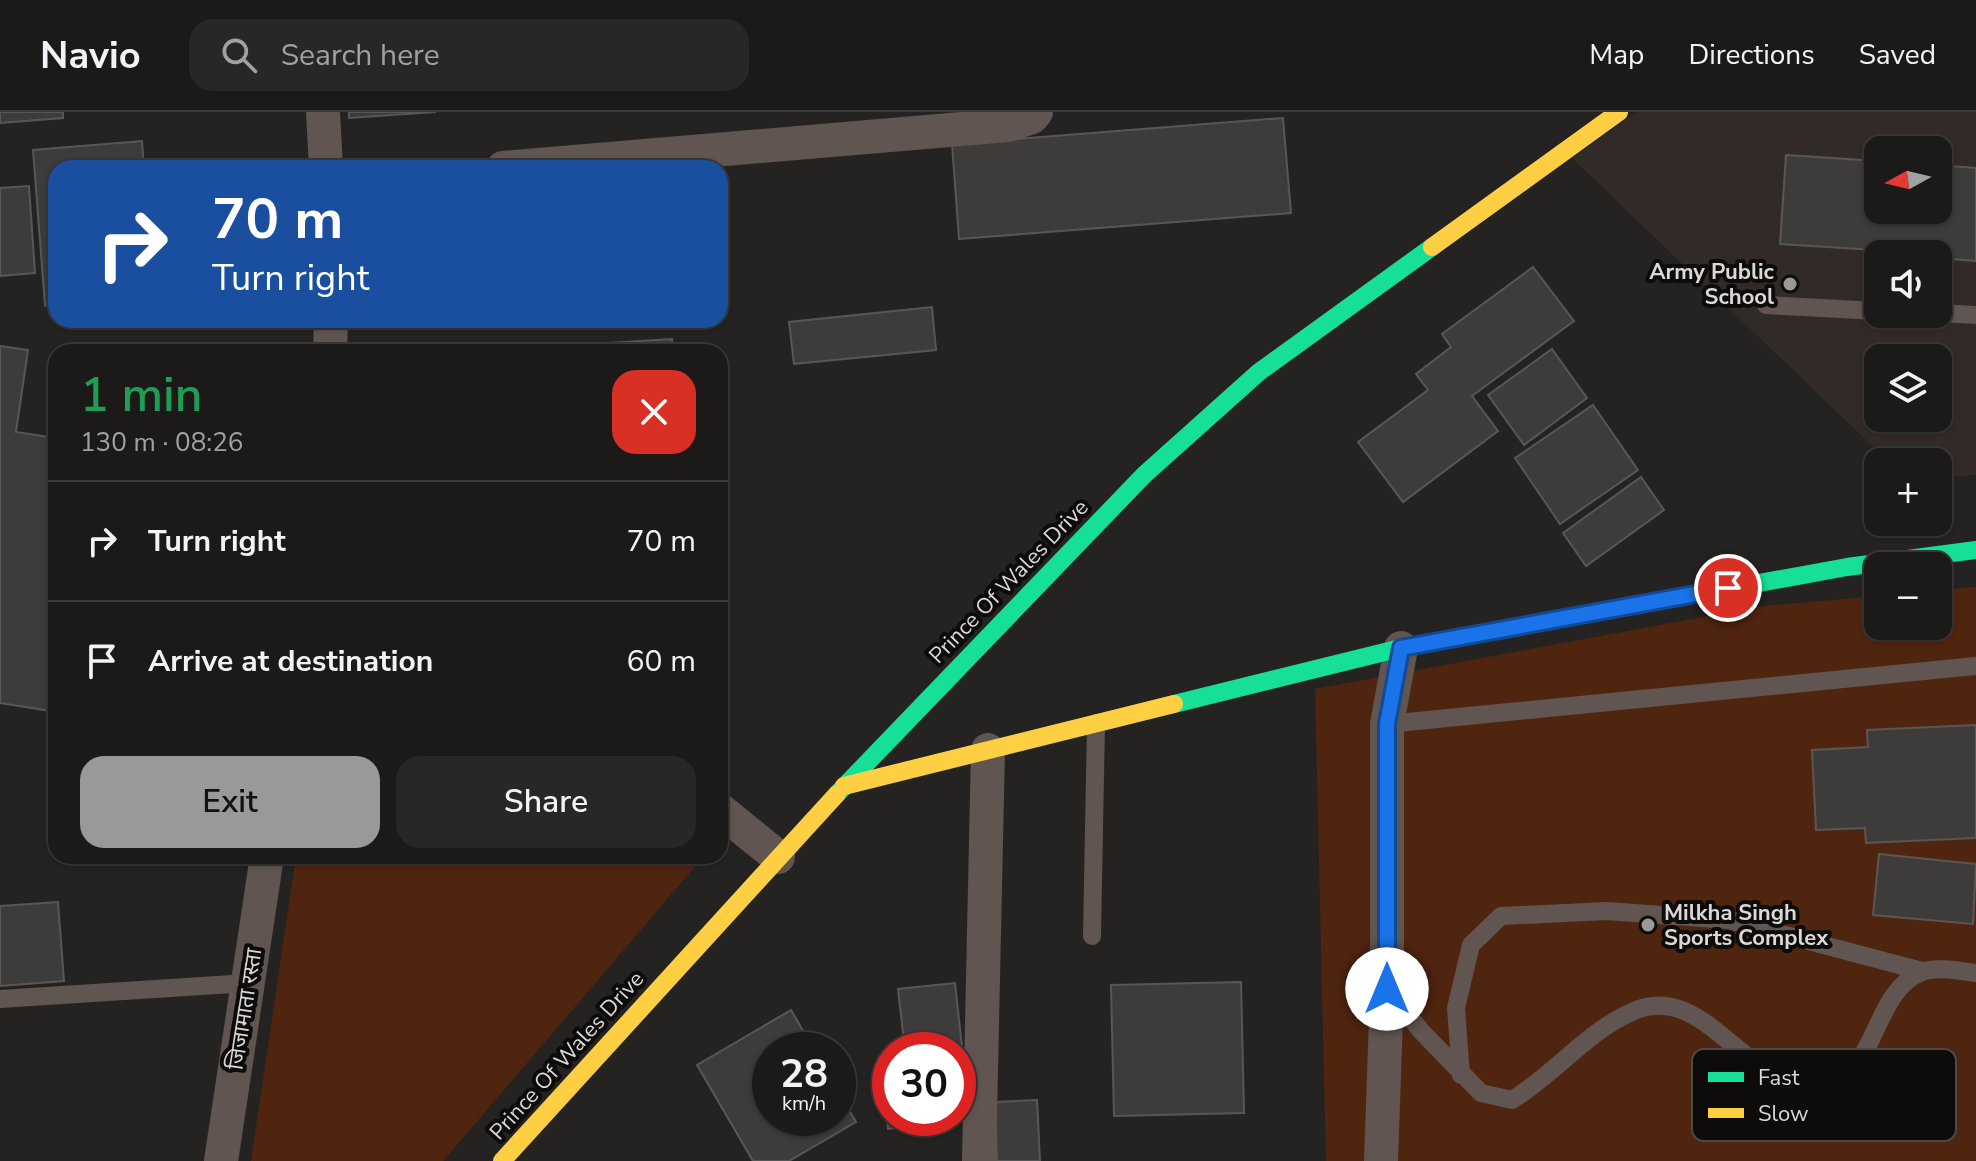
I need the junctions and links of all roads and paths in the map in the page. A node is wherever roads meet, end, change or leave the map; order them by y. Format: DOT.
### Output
graph roads {
  1 [pos="323,112"];
  2 [pos="1036,112"];
  3 [pos="1619,112"];
  4 [pos="326,160"];
  5 [pos="597,160"];
  6 [pos="1766,305"];
  7 [pos="1864,310"];
  8 [pos="1952,314"];
  9 [pos="1976,315"];
  10 [pos="1976,550"];
  11 [pos="1401,648"];
  12 [pos="1976,666"];
  13 [pos="1096,723"];
  14 [pos="1387,724"];
  15 [pos="988,750"];
  16 [pos="844,786"];
  17 [pos="728,816"];
  18 [pos="778,857"];
  19 [pos="266,864"];
  20 [pos="1092,936"];
  21 [pos="1922,971"];
  22 [pos="1976,973"];
  23 [pos="248,983"];
  24 [pos="1387,989"];
  25 [pos="0,999"];
  26 [pos="1739,1049"];
  27 [pos="1867,1049"];
  28 [pos="1461,1075"];
  29 [pos="221,1161"];
  30 [pos="502,1161"];
  31 [pos="979,1161"];
  32 [pos="1381,1161"];
  1 -- 4 [label="street"];
  2 -- 5 [label="street"];
  3 -- 16 [label="main road, Prince Of Wales Drive"];
  6 -- 7 [label="lane"];
  8 -- 9 [label="lane"];
  10 -- 11 [label="main road"];
  11 -- 13 [label="main road"];
  11 -- 14 [label="street"];
  12 -- 14 [label="lane"];
  13 -- 15 [label="main road"];
  13 -- 20 [label="lane"];
  14 -- 24 [label="street"];
  15 -- 16 [label="main road"];
  15 -- 31 [label="street"];
  16 -- 18 [label="main road, Prince Of Wales Drive"];
  17 -- 18 [label="street"];
  18 -- 30 [label="main road, Prince Of Wales Drive"];
  19 -- 23 [label="street, जिजामाता रस्ता"];
  21 -- 22 [label="lane"];
  21 -- 27 [label="lane"];
  21 -- 28 [label="lane"];
  23 -- 25 [label="lane"];
  23 -- 29 [label="street, जिजामाता रस्ता"];
  24 -- 28 [label="lane"];
  24 -- 32 [label="street"];
  26 -- 28 [label="lane"];
}
